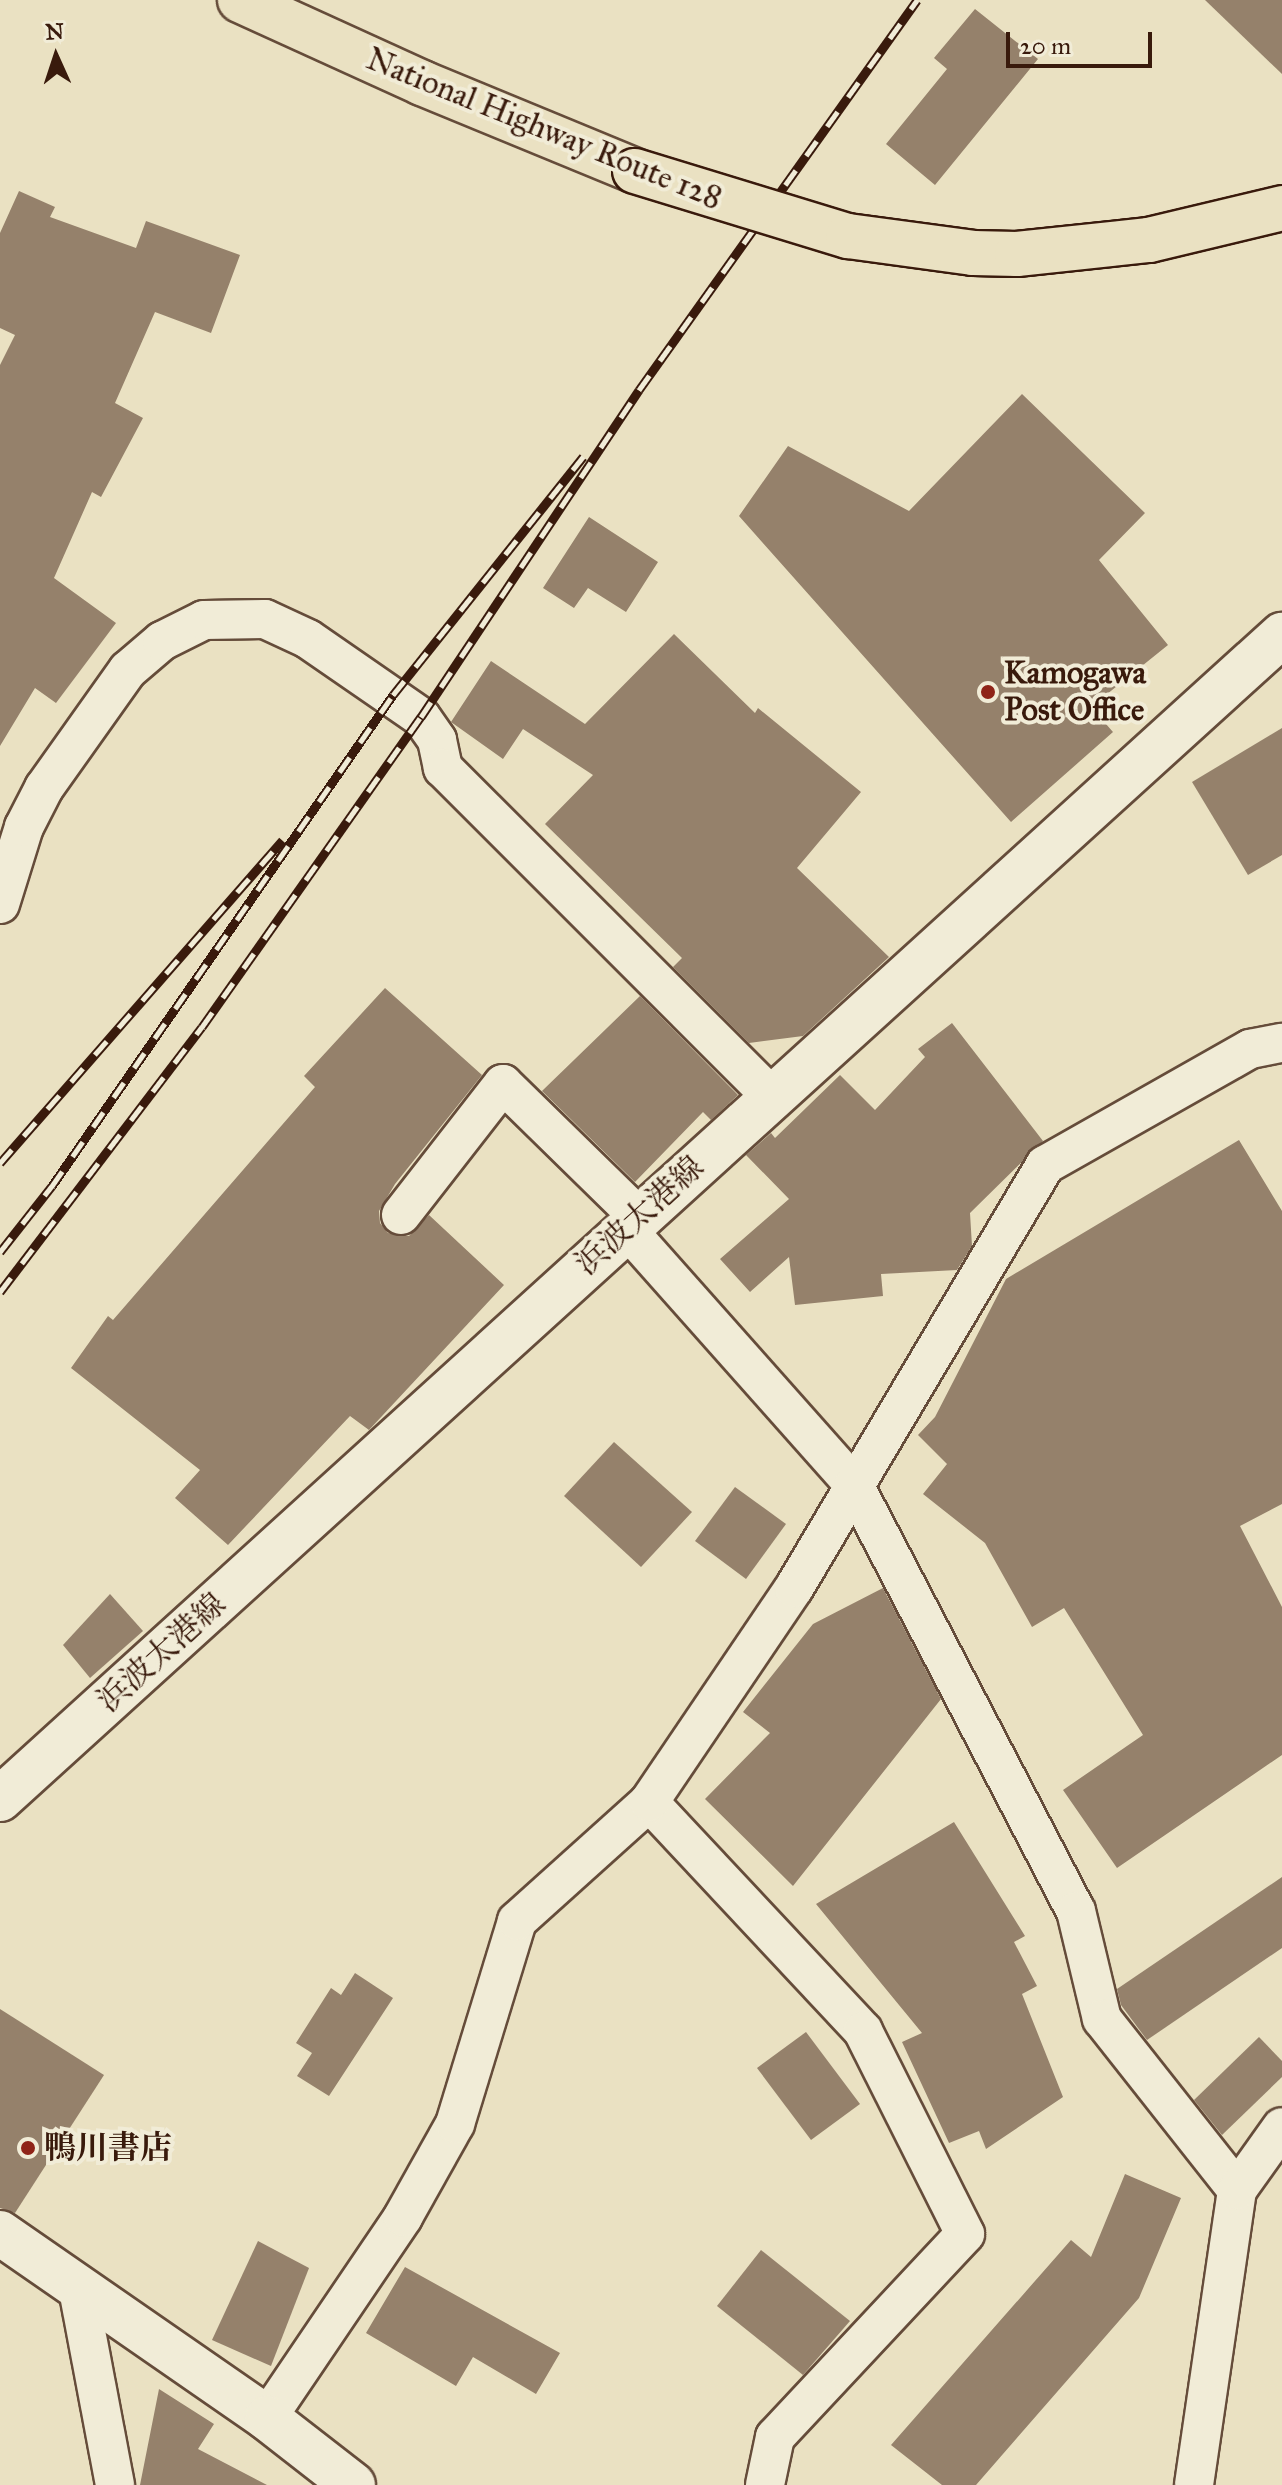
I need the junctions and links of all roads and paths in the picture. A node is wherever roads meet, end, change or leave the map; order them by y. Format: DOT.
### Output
graph roads {
  1 [pos="240,0"];
  2 [pos="1282,208"];
  3 [pos="1282,635"];
  4 [pos="0,904"];
  5 [pos="1282,1043"];
  6 [pos="771,1096"];
  7 [pos="401,1215"];
  8 [pos="633,1222"];
  9 [pos="854,1485"];
  10 [pos="0,1799"];
  11 [pos="649,1802"];
  12 [pos="1282,2127"];
  13 [pos="1237,2190"];
  14 [pos="0,2233"];
  15 [pos="78,2289"];
  16 [pos="267,2418"];
  17 [pos="115,2485"];
  18 [pos="353,2485"];
  19 [pos="765,2485"];
  20 [pos="1194,2485"];
  1 -- 2 [label="highway, National Highway Route 128, bridge"];
  3 -- 6 [label="main road, 浜波太港線"];
  4 -- 6 [label="street"];
  5 -- 9 [label="street"];
  6 -- 8 [label="main road, 浜波太港線"];
  7 -- 8 [label="street"];
  8 -- 9 [label="street"];
  8 -- 10 [label="main road, 浜波太港線"];
  9 -- 11 [label="street"];
  9 -- 13 [label="street"];
  11 -- 16 [label="street"];
  11 -- 19 [label="street"];
  12 -- 13 [label="street"];
  13 -- 20 [label="street"];
  14 -- 15 [label="main road"];
  15 -- 16 [label="main road"];
  15 -- 17 [label="street"];
  16 -- 18 [label="main road"];
}
